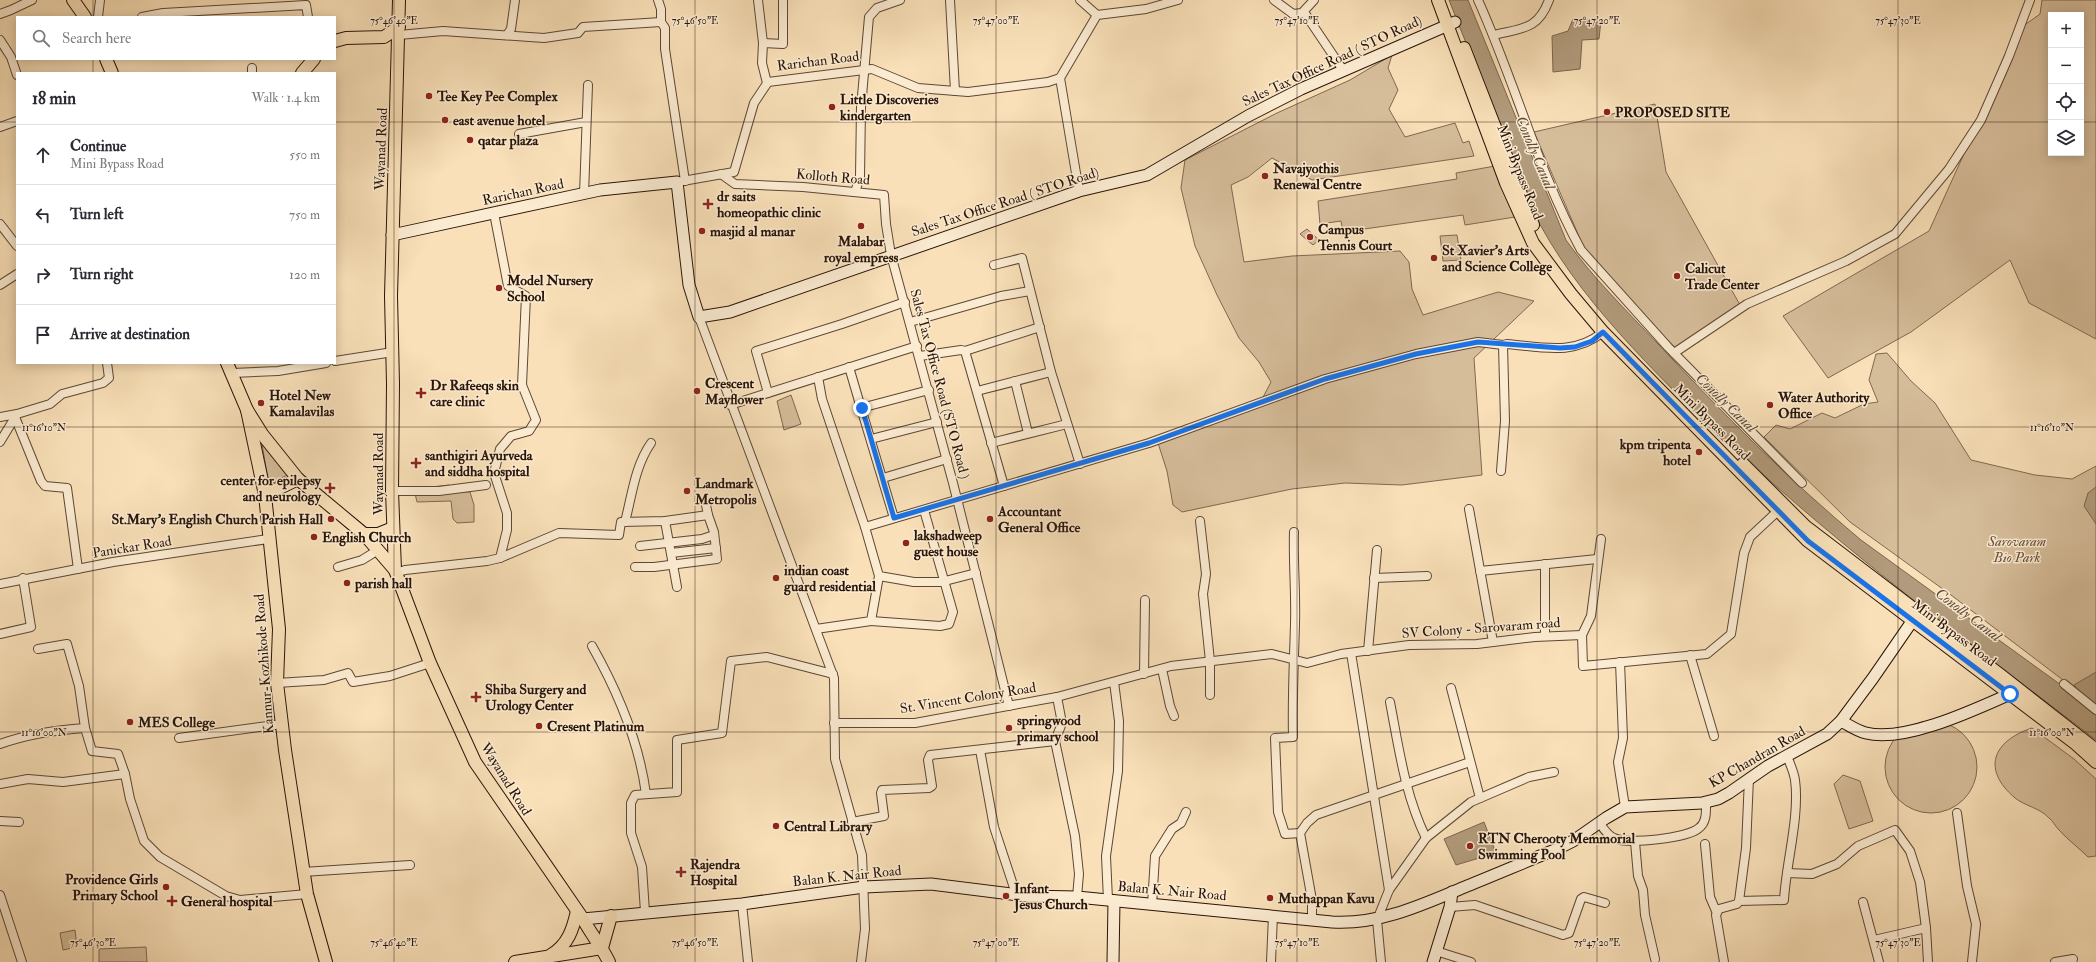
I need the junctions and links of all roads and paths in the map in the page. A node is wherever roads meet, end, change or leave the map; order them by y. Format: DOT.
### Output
graph roads {
  1 [pos="32,0"];
  2 [pos="73,0"];
  3 [pos="100,0"];
  4 [pos="399,0"];
  5 [pos="515,0"];
  6 [pos="658,0"];
  7 [pos="758,0"];
  8 [pos="783,0"];
  9 [pos="900,0"];
  10 [pos="950,0"];
  11 [pos="1080,0"];
  12 [pos="1178,0"];
  13 [pos="1274,0"];
  14 [pos="1314,0"];
  15 [pos="1438,0"];
  16 [pos="1446,0"];
  17 [pos="1478,0"];
  18 [pos="1549,0"];
  19 [pos="2030,0"];
  20 [pos="306,3"];
  21 [pos="1304,12"];
  22 [pos="0,14"];
  23 [pos="1097,15"];
  24 [pos="84,16"];
  25 [pos="99,16"];
  26 [pos="147,16"];
  27 [pos="308,16"];
  28 [pos="661,22"];
  29 [pos="1451,24"];
  30 [pos="399,31"];
  31 [pos="506,35"];
  32 [pos="1494,35"];
  33 [pos="384,37"];
  34 [pos="0,40"];
  35 [pos="336,41"];
  36 [pos="763,43"];
  37 [pos="399,52"];
  38 [pos="106,60"];
  39 [pos="313,60"];
  40 [pos="864,70"];
  41 [pos="1343,70"];
  42 [pos="16,72"];
  43 [pos="112,72"];
  44 [pos="303,72"];
  45 [pos="1060,78"];
  46 [pos="767,83"];
  47 [pos="588,85"];
  48 [pos="955,91"];
  49 [pos="16,121"];
  50 [pos="586,122"];
  51 [pos="0,127"];
  52 [pos="519,134"];
  53 [pos="721,174"];
  54 [pos="681,182"];
  55 [pos="1079,191"];
  56 [pos="855,192"];
  57 [pos="584,194"];
  58 [pos="494,213"];
  59 [pos="0,224"];
  60 [pos="392,235"];
  61 [pos="16,245"];
  62 [pos="892,256"];
  63 [pos="994,265"];
  64 [pos="16,275"];
  65 [pos="0,285"];
  66 [pos="1030,292"];
  67 [pos="905,302"];
  68 [pos="699,318"];
  69 [pos="910,322"];
  70 [pos="1040,327"];
  71 [pos="1603,332"];
  72 [pos="1503,345"];
  73 [pos="917,346"];
  74 [pos="965,351"];
  75 [pos="393,352"];
  76 [pos="1674,353"];
  77 [pos="920,356"];
  78 [pos="336,362"];
  79 [pos="107,364"];
  80 [pos="320,364"];
  81 [pos="849,367"];
  82 [pos="230,368"];
  83 [pos="1051,372"];
  84 [pos="818,377"];
  85 [pos="1015,381"];
  86 [pos="929,390"];
  87 [pos="977,391"];
  88 [pos="768,393"];
  89 [pos="730,405"];
  90 [pos="862,408"];
  91 [pos="247,410"];
  92 [pos="16,416"];
  93 [pos="0,417"];
  94 [pos="937,422"];
  95 [pos="1067,424"];
  96 [pos="1028,433"];
  97 [pos="872,439"];
  98 [pos="0,442"];
  99 [pos="651,443"];
  100 [pos="991,443"];
  101 [pos="947,459"];
  102 [pos="1080,464"];
  103 [pos="1501,471"];
  104 [pos="883,478"];
  105 [pos="298,479"];
  106 [pos="1802,483"];
  107 [pos="486,485"];
  108 [pos="1004,486"];
  109 [pos="392,491"];
  110 [pos="265,495"];
  111 [pos="958,500"];
  112 [pos="706,505"];
  113 [pos="1782,508"];
  114 [pos="1469,509"];
  115 [pos="924,510"];
  116 [pos="708,515"];
  117 [pos="894,518"];
  118 [pos="665,521"];
  119 [pos="1200,521"];
  120 [pos="625,522"];
  121 [pos="865,527"];
  122 [pos="393,528"];
  123 [pos="1294,532"];
  124 [pos="364,534"];
  125 [pos="714,535"];
  126 [pos="268,539"];
  127 [pos="1601,539"];
  128 [pos="669,542"];
  129 [pos="640,546"];
  130 [pos="716,548"];
  131 [pos="378,550"];
  132 [pos="1377,550"];
  133 [pos="671,552"];
  134 [pos="500,558"];
  135 [pos="1597,559"];
  136 [pos="673,564"];
  137 [pos="1545,564"];
  138 [pos="338,567"];
  139 [pos="635,568"];
  140 [pos="78,569"];
  141 [pos="1480,571"];
  142 [pos="395,572"];
  143 [pos="976,573"];
  144 [pos="879,576"];
  145 [pos="1427,576"];
  146 [pos="23,578"];
  147 [pos="1374,578"];
  148 [pos="946,581"];
  149 [pos="0,584"];
  150 [pos="677,587"];
  151 [pos="1145,600"];
  152 [pos="1916,617"];
  153 [pos="871,621"];
  154 [pos="816,629"];
  155 [pos="0,634"];
  156 [pos="1582,635"];
  157 [pos="1545,636"];
  158 [pos="1493,642"];
  159 [pos="592,646"];
  160 [pos="38,649"];
  161 [pos="1368,651"];
  162 [pos="1351,653"];
  163 [pos="1690,655"];
  164 [pos="1293,659"];
  165 [pos="1210,661"];
  166 [pos="1620,662"];
  167 [pos="430,663"];
  168 [pos="1162,668"];
  169 [pos="833,674"];
  170 [pos="1144,674"];
  171 [pos="1114,682"];
  172 [pos="277,683"];
  173 [pos="2064,684"];
  174 [pos="1451,688"];
  175 [pos="2010,694"];
  176 [pos="1210,695"];
  177 [pos="1057,697"];
  178 [pos="1390,702"];
  179 [pos="1009,706"];
  180 [pos="2096,710"];
  181 [pos="1174,716"];
  182 [pos="1841,721"];
  183 [pos="834,723"];
  184 [pos="282,724"];
  185 [pos="85,728"];
  186 [pos="1714,736"];
  187 [pos="178,738"];
  188 [pos="1056,741"];
  189 [pos="0,744"];
  190 [pos="980,750"];
  191 [pos="2096,750"];
  192 [pos="1787,756"];
  193 [pos="1470,762"];
  194 [pos="2096,762"];
  195 [pos="1554,772"];
  196 [pos="125,774"];
  197 [pos="1749,778"];
  198 [pos="1405,783"];
  199 [pos="0,784"];
  200 [pos="646,794"];
  201 [pos="1373,795"];
  202 [pos="1480,798"];
  203 [pos="1706,802"];
  204 [pos="1625,807"];
  205 [pos="1186,812"];
  206 [pos="1957,813"];
  207 [pos="0,821"];
  208 [pos="18,822"];
  209 [pos="852,822"];
  210 [pos="1599,822"];
  211 [pos="1300,833"];
  212 [pos="1426,838"];
  213 [pos="1635,842"];
  214 [pos="1705,844"];
  215 [pos="410,865"];
  216 [pos="303,872"];
  217 [pos="1787,873"];
  218 [pos="864,887"];
  219 [pos="1389,890"];
  220 [pos="1452,892"];
  221 [pos="307,894"];
  222 [pos="1016,894"];
  223 [pos="0,895"];
  224 [pos="1077,897"];
  225 [pos="1111,901"];
  226 [pos="1739,901"];
  227 [pos="1863,902"];
  228 [pos="1605,903"];
  229 [pos="742,904"];
  230 [pos="1152,905"];
  231 [pos="1450,907"];
  232 [pos="1716,911"];
  233 [pos="645,912"];
  234 [pos="580,915"];
  235 [pos="1273,915"];
  236 [pos="611,916"];
  237 [pos="1312,920"];
  238 [pos="1377,920"];
  239 [pos="1926,928"];
  240 [pos="1874,940"];
  241 [pos="602,948"];
  242 [pos="1436,951"];
  243 [pos="548,956"];
  244 [pos="1655,959"];
  245 [pos="2073,959"];
  246 [pos="22,962"];
  247 [pos="326,962"];
  248 [pos="515,962"];
  249 [pos="609,962"];
  250 [pos="748,962"];
  251 [pos="861,962"];
  252 [pos="1113,962"];
  253 [pos="1271,962"];
  254 [pos="1381,962"];
  255 [pos="1433,962"];
  256 [pos="1472,962"];
  257 [pos="1724,962"];
  258 [pos="1879,962"];
  259 [pos="1928,962"];
  260 [pos="1972,962"];
  261 [pos="2054,962"];
  1 -- 22 [label="street"];
  2 -- 24 [label="main road"];
  3 -- 25 [label="street"];
  4 -- 30 [label="main road, Wayanad Road"];
  5 -- 31 [label="street"];
  6 -- 28 [label="street"];
  7 -- 36 [label="street"];
  8 -- 36 [label="street"];
  9 -- 40 [label="street"];
  10 -- 48 [label="street"];
  11 -- 23 [label="street"];
  12 -- 23 [label="street"];
  13 -- 21 [label="street"];
  14 -- 21 [label="street"];
  15 -- 29 [label="main road, Mini Bypass Road"];
  16 -- 29 [label="main road, Mini Bypass Road"];
  17 -- 32 [label="street"];
  18 -- 32 [label="street"];
  19 -- 76 [label="street"];
  20 -- 26 [label="street"];
  20 -- 27 [label="street"];
  21 -- 41 [label="street"];
  23 -- 45 [label="street"];
  28 -- 31 [label="street"];
  28 -- 54 [label="street"];
  29 -- 41 [label="main road, Sales Tax Office Road ( STO Road)"];
  29 -- 71 [label="main road, Mini Bypass Road"];
  29 -- 113 [label="main road, Mini Bypass Road"];
  30 -- 31 [label="street"];
  30 -- 33 [label="main road"];
  30 -- 37 [label="main road, Wayanad Road"];
  32 -- 76 [label="street"];
  33 -- 35 [label="main road"];
  33 -- 37 [label="main road"];
  34 -- 42 [label="street"];
  36 -- 46 [label="street"];
  37 -- 60 [label="main road, Wayanad Road"];
  38 -- 43 [label="main road"];
  39 -- 44 [label="main road"];
  40 -- 46 [label="street, Rarichan Road"];
  40 -- 48 [label="street, Rarichan Road"];
  40 -- 56 [label="street"];
  41 -- 55 [label="main road, Sales Tax Office Road ( STO Road)"];
  45 -- 48 [label="street, Rarichan Road"];
  45 -- 55 [label="street"];
  46 -- 53 [label="street, Rarichan Road"];
  47 -- 50 [label="street"];
  49 -- 51 [label="street"];
  50 -- 52 [label="street"];
  50 -- 57 [label="street"];
  53 -- 54 [label="street, Rarichan Road"];
  53 -- 56 [label="street, Kolloth Road"];
  54 -- 57 [label="main road, Rarichan Road"];
  54 -- 68 [label="main road"];
  55 -- 62 [label="main road, Sales Tax Office Road ( STO Road)"];
  56 -- 62 [label="street, Kolloth Road"];
  57 -- 58 [label="main road, Rarichan Road"];
  58 -- 60 [label="main road, Rarichan Road"];
  58 -- 134 [label="street"];
  59 -- 61 [label="street"];
  60 -- 75 [label="main road, Wayanad Road"];
  62 -- 67 [label="street, Sales Tax Office Road (STO Road )"];
  62 -- 68 [label="main road, Sales Tax Office Road ( STO Road)"];
  63 -- 66 [label="street"];
  64 -- 65 [label="street"];
  66 -- 69 [label="street"];
  66 -- 70 [label="street"];
  67 -- 69 [label="street, Sales Tax Office Road (STO Road )"];
  67 -- 88 [label="street"];
  68 -- 89 [label="street"];
  69 -- 73 [label="street, Sales Tax Office Road (STO Road )"];
  70 -- 74 [label="street"];
  70 -- 83 [label="street"];
  71 -- 72 [label="street"];
  71 -- 113 [label="main road, Mini Bypass Road"];
  72 -- 102 [label="street"];
  72 -- 103 [label="street"];
  73 -- 77 [label="street, Sales Tax Office Road (STO Road )"];
  73 -- 81 [label="street"];
  74 -- 77 [label="street"];
  74 -- 87 [label="street"];
  75 -- 78 [label="street"];
  75 -- 109 [label="main road, Wayanad Road"];
  76 -- 106 [label="street"];
  77 -- 86 [label="street, Sales Tax Office Road (STO Road )"];
  79 -- 92 [label="street"];
  80 -- 82 [label="street"];
  81 -- 84 [label="street"];
  81 -- 90 [label="street"];
  82 -- 91 [label="main road"];
  83 -- 85 [label="street"];
  83 -- 95 [label="street"];
  84 -- 88 [label="street"];
  84 -- 121 [label="street"];
  85 -- 87 [label="street"];
  85 -- 96 [label="street"];
  86 -- 90 [label="street"];
  86 -- 94 [label="street, Sales Tax Office Road (STO Road )"];
  87 -- 100 [label="street"];
  88 -- 89 [label="street"];
  89 -- 154 [label="street"];
  90 -- 97 [label="street"];
  91 -- 105 [label="main road"];
  91 -- 110 [label="main road, Kannur-Kozhikode Road"];
  92 -- 93 [label="street"];
  92 -- 98 [label="street"];
  92 -- 140 [label="street"];
  94 -- 97 [label="street"];
  94 -- 101 [label="street, Sales Tax Office Road (STO Road )"];
  95 -- 96 [label="street"];
  95 -- 102 [label="street"];
  96 -- 100 [label="street"];
  97 -- 104 [label="street"];
  99 -- 120 [label="street"];
  100 -- 108 [label="street"];
  101 -- 104 [label="street"];
  101 -- 111 [label="street, Sales Tax Office Road (STO Road )"];
  102 -- 108 [label="street"];
  104 -- 117 [label="street"];
  105 -- 110 [label="main road"];
  105 -- 124 [label="main road"];
  107 -- 109 [label="street"];
  108 -- 111 [label="street"];
  109 -- 122 [label="main road, Wayanad Road"];
  110 -- 126 [label="main road, Kannur-Kozhikode Road"];
  111 -- 115 [label="street"];
  111 -- 143 [label="street, Sales Tax Office Road (STO Road )"];
  112 -- 116 [label="street"];
  113 -- 152 [label="main road, Mini Bypass Road"];
  113 -- 163 [label="street"];
  114 -- 141 [label="street"];
  115 -- 117 [label="street"];
  115 -- 148 [label="street"];
  116 -- 118 [label="street"];
  116 -- 125 [label="street"];
  117 -- 121 [label="street"];
  118 -- 120 [label="street"];
  118 -- 128 [label="street"];
  119 -- 165 [label="street"];
  120 -- 134 [label="street"];
  121 -- 144 [label="street"];
  122 -- 124 [label="main road"];
  122 -- 142 [label="main road, Wayanad Road"];
  123 -- 164 [label="street"];
  124 -- 131 [label="main road"];
  125 -- 128 [label="street"];
  125 -- 130 [label="street"];
  126 -- 140 [label="street, Panickar Road"];
  126 -- 172 [label="main road, Kannur-Kozhikode Road"];
  127 -- 135 [label="street"];
  128 -- 129 [label="street"];
  128 -- 133 [label="street"];
  130 -- 133 [label="street"];
  130 -- 136 [label="street"];
  131 -- 138 [label="street"];
  131 -- 142 [label="main road"];
  132 -- 147 [label="street"];
  133 -- 136 [label="street"];
  134 -- 142 [label="street"];
  135 -- 137 [label="street"];
  135 -- 156 [label="street"];
  136 -- 139 [label="street"];
  136 -- 150 [label="street"];
  137 -- 141 [label="street"];
  137 -- 157 [label="street"];
  140 -- 146 [label="street, Panickar Road"];
  141 -- 158 [label="street"];
  142 -- 167 [label="main road, Wayanad Road"];
  143 -- 148 [label="street"];
  143 -- 179 [label="street, Sales Tax Office Road (STO Road )"];
  144 -- 148 [label="street"];
  144 -- 153 [label="street"];
  145 -- 147 [label="street"];
  146 -- 149 [label="street, Panickar Road"];
  146 -- 155 [label="street"];
  147 -- 161 [label="street"];
  148 -- 153 [label="street"];
  151 -- 170 [label="street"];
  152 -- 175 [label="main road, Mini Bypass Road"];
  152 -- 182 [label="main road, KP Chandran Road"];
  152 -- 191 [label="main road, Mini Bypass Road"];
  153 -- 154 [label="street"];
  154 -- 169 [label="street"];
  156 -- 157 [label="street, SV Colony - Sarovaram road"];
  156 -- 166 [label="street"];
  157 -- 158 [label="street, SV Colony - Sarovaram road"];
  158 -- 161 [label="street, SV Colony - Sarovaram road"];
  159 -- 200 [label="street"];
  160 -- 185 [label="street"];
  161 -- 162 [label="street, SV Colony - Sarovaram road"];
  162 -- 164 [label="street, SV Colony - Sarovaram road"];
  162 -- 201 [label="street"];
  163 -- 166 [label="street"];
  163 -- 186 [label="street"];
  164 -- 165 [label="street, SV Colony - Sarovaram road"];
  164 -- 211 [label="street"];
  165 -- 168 [label="street, SV Colony - Sarovaram road"];
  165 -- 176 [label="street"];
  166 -- 204 [label="street"];
  167 -- 172 [label="street"];
  167 -- 234 [label="main road, Wayanad Road"];
  168 -- 170 [label="street, SV Colony - Sarovaram road"];
  168 -- 181 [label="street"];
  169 -- 183 [label="street"];
  169 -- 200 [label="street"];
  170 -- 171 [label="street, SV Colony - Sarovaram road"];
  171 -- 177 [label="street, SV Colony - Sarovaram road"];
  171 -- 225 [label="street"];
  172 -- 184 [label="main road, Kannur-Kozhikode Road"];
  173 -- 180 [label="street"];
  174 -- 193 [label="street"];
  175 -- 182 [label="main road"];
  175 -- 194 [label="main road, Mini Bypass Road"];
  177 -- 179 [label="street, St. Vincent Colony Road"];
  177 -- 188 [label="street"];
  178 -- 198 [label="street"];
  179 -- 183 [label="street, St. Vincent Colony Road"];
  182 -- 192 [label="main road, KP Chandran Road"];
  183 -- 209 [label="street"];
  184 -- 187 [label="street"];
  184 -- 216 [label="main road, Kannur-Kozhikode Road"];
  185 -- 189 [label="street"];
  185 -- 196 [label="street"];
  188 -- 190 [label="street"];
  188 -- 224 [label="street"];
  190 -- 209 [label="street"];
  190 -- 222 [label="street"];
  192 -- 197 [label="main road, KP Chandran Road"];
  192 -- 217 [label="street"];
  193 -- 198 [label="street"];
  193 -- 202 [label="street"];
  195 -- 202 [label="street"];
  196 -- 199 [label="street"];
  196 -- 221 [label="street"];
  197 -- 203 [label="main road, KP Chandran Road"];
  197 -- 226 [label="street"];
  198 -- 201 [label="street"];
  198 -- 212 [label="street"];
  200 -- 233 [label="street"];
  201 -- 211 [label="street"];
  201 -- 219 [label="street"];
  202 -- 212 [label="street"];
  203 -- 204 [label="main road, KP Chandran Road"];
  203 -- 213 [label="street"];
  204 -- 210 [label="main road, KP Chandran Road"];
  205 -- 230 [label="street"];
  206 -- 260 [label="street"];
  207 -- 208 [label="street"];
  209 -- 218 [label="street"];
  210 -- 213 [label="street"];
  210 -- 220 [label="main road, KP Chandran Road"];
  211 -- 237 [label="street"];
  212 -- 219 [label="street"];
  213 -- 244 [label="street"];
  214 -- 232 [label="street"];
  215 -- 216 [label="street"];
  216 -- 221 [label="main road, Kannur-Kozhikode Road"];
  217 -- 226 [label="street"];
  217 -- 239 [label="street"];
  218 -- 222 [label="main road, Balan K. Nair Road"];
  218 -- 229 [label="main road, Balan K. Nair Road"];
  218 -- 251 [label="street"];
  219 -- 238 [label="street"];
  220 -- 231 [label="main road"];
  220 -- 238 [label="main road, Balan K. Nair Road"];
  221 -- 247 [label="main road, Kannur-Kozhikode Road"];
  222 -- 224 [label="main road, Balan K. Nair Road"];
  223 -- 246 [label="street"];
  224 -- 225 [label="main road, Balan K. Nair Road"];
  225 -- 230 [label="main road, Balan K. Nair Road"];
  225 -- 252 [label="main road"];
  226 -- 232 [label="street"];
  227 -- 240 [label="street"];
  228 -- 231 [label="street"];
  229 -- 233 [label="main road, Balan K. Nair Road"];
  229 -- 250 [label="street"];
  230 -- 235 [label="main road, Balan K. Nair Road"];
  231 -- 242 [label="main road"];
  232 -- 257 [label="street"];
  233 -- 236 [label="main road, Balan K. Nair Road"];
  234 -- 236 [label="main road, Balan K. Nair Road"];
  234 -- 241 [label="main road, Wayanad Road"];
  234 -- 243 [label="main road"];
  235 -- 237 [label="main road, Balan K. Nair Road"];
  235 -- 253 [label="street"];
  236 -- 241 [label="main road"];
  237 -- 238 [label="main road, Balan K. Nair Road"];
  238 -- 254 [label="street"];
  239 -- 240 [label="street"];
  239 -- 259 [label="street"];
  240 -- 258 [label="street"];
  241 -- 243 [label="main road"];
  241 -- 249 [label="main road, Wayanad Road"];
  242 -- 255 [label="main road"];
  242 -- 256 [label="street"];
  243 -- 248 [label="main road"];
  245 -- 261 [label="street"];
}
